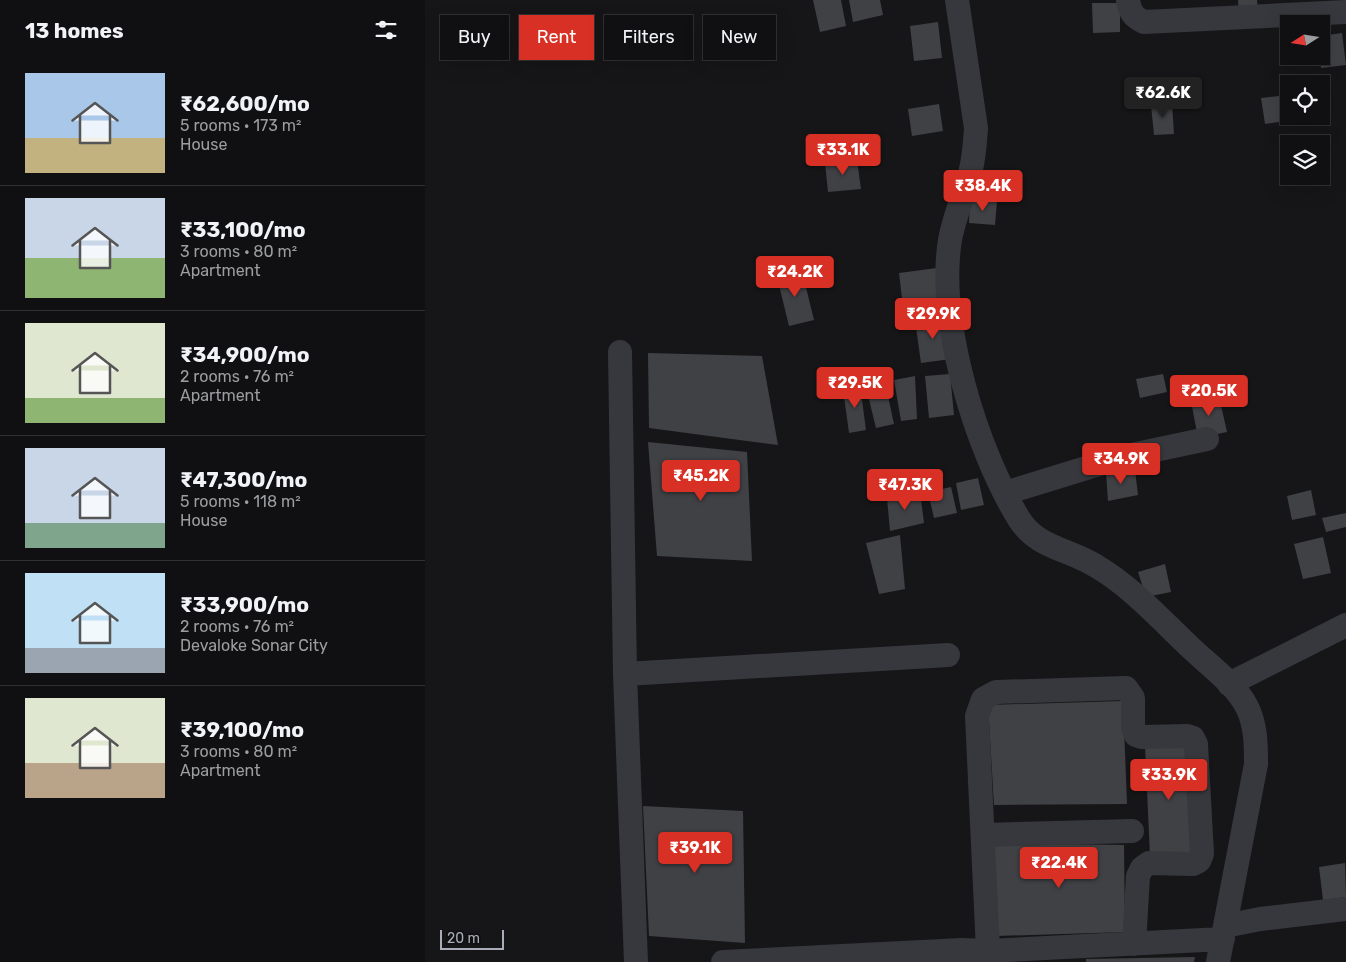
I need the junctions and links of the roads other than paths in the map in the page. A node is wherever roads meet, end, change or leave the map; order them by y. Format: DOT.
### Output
graph roads {
  1 [pos="957,0"];
  2 [pos="1128,0"];
  3 [pos="1346,12"];
  4 [pos="620,352"];
  5 [pos="1207,439"];
  6 [pos="1005,493"];
  7 [pos="1346,625"];
  8 [pos="947,655"];
  9 [pos="625,674"];
  10 [pos="1229,684"];
  11 [pos="1132,831"];
  12 [pos="983,835"];
  13 [pos="1346,908"];
  14 [pos="1222,942"];
  15 [pos="1134,944"];
  16 [pos="988,951"];
  17 [pos="962,956"];
  18 [pos="636,962"];
  19 [pos="723,962"];
  1 -- 6 [label="street"];
  2 -- 3 [label="street"];
  4 -- 9 [label="street"];
  5 -- 6 [label="street"];
  6 -- 10 [label="street"];
  7 -- 10 [label="street"];
  8 -- 9 [label="street"];
  9 -- 18 [label="street"];
  10 -- 14 [label="street"];
  11 -- 12 [label="street"];
  12 -- 15 [label="street"];
  12 -- 16 [label="street"];
  13 -- 14 [label="street"];
  14 -- 15 [label="street"];
  15 -- 16 [label="street"];
  16 -- 17 [label="street"];
  17 -- 19 [label="street"];
}
